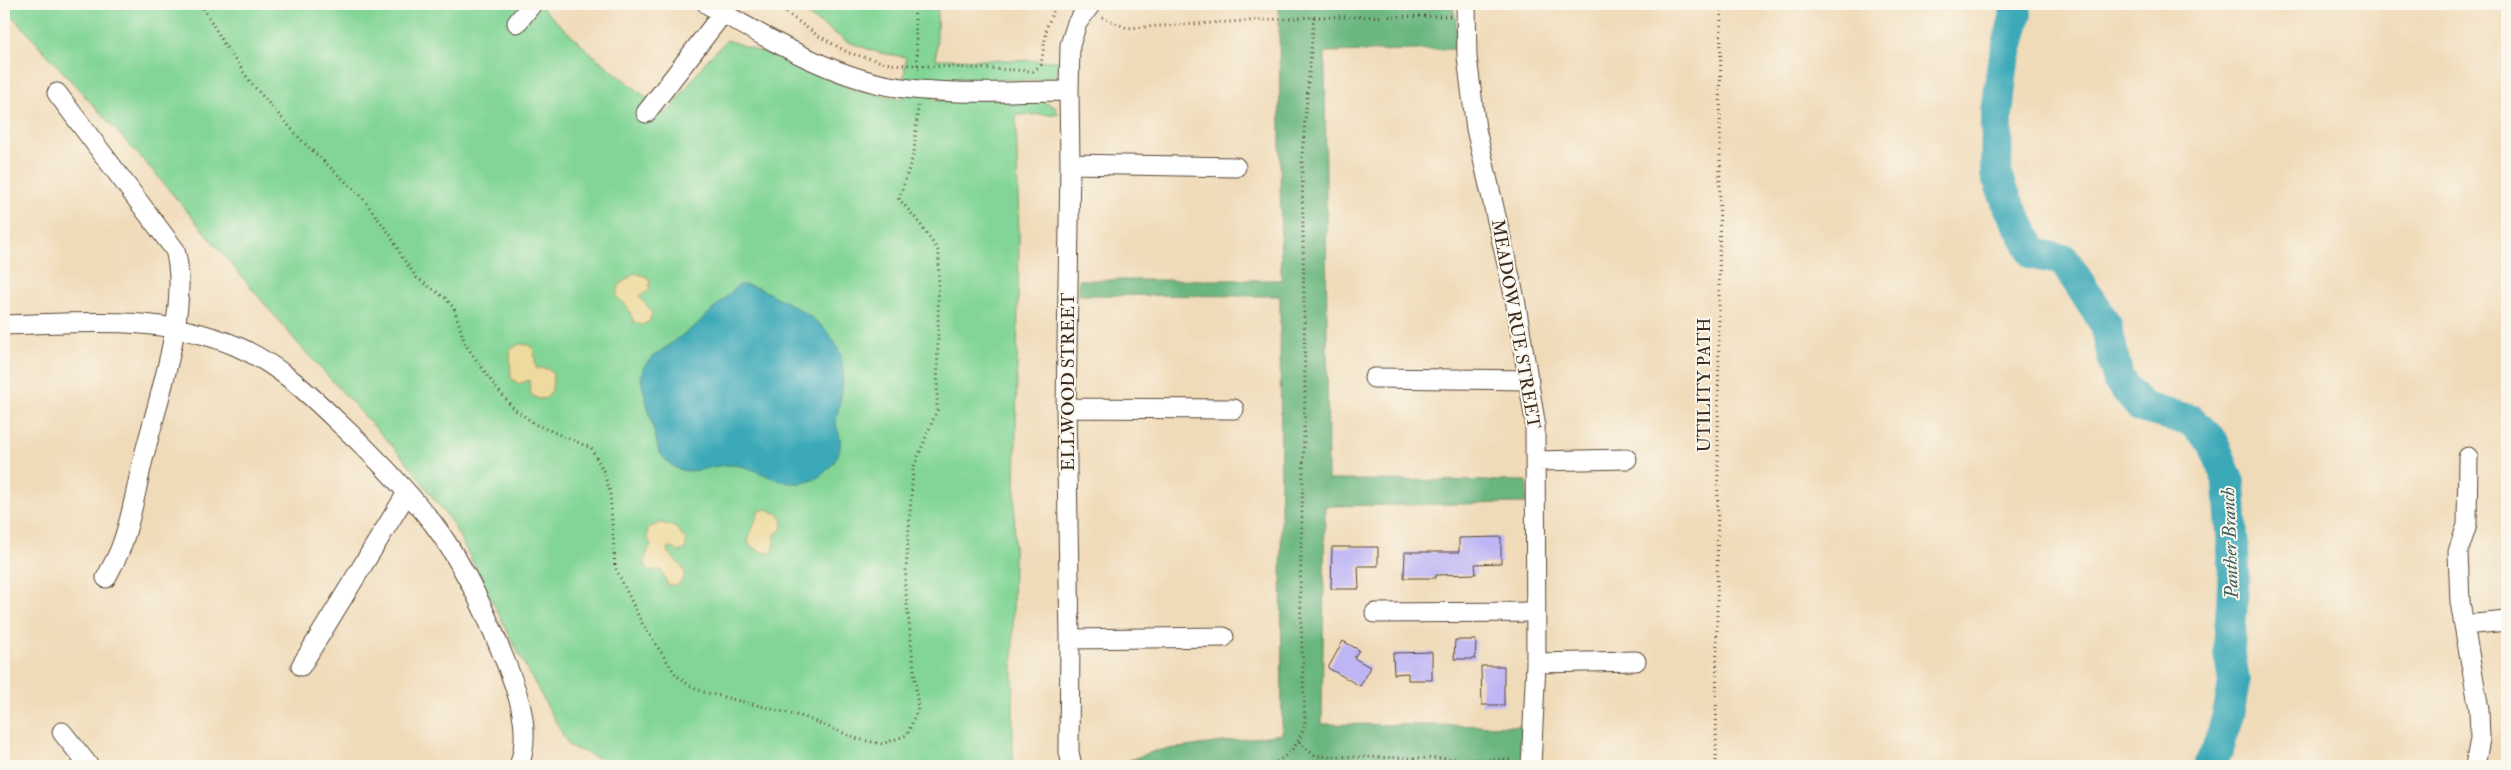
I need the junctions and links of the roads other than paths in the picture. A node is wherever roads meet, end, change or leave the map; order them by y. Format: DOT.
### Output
graph roads {
  1 [pos="532,4"];
  2 [pos="1091,4"];
  3 [pos="715,8"];
  4 [pos="1466,10"];
  5 [pos="517,22"];
  6 [pos="1069,91"];
  7 [pos="57,93"];
  8 [pos="646,113"];
  9 [pos="1070,164"];
  10 [pos="1236,167"];
  11 [pos="4,326"];
  12 [pos="175,327"];
  13 [pos="1374,378"];
  14 [pos="1529,380"];
  15 [pos="1066,408"];
  16 [pos="1234,409"];
  17 [pos="2468,457"];
  18 [pos="1627,459"];
  19 [pos="1536,461"];
  20 [pos="406,493"];
  21 [pos="106,578"];
  22 [pos="1534,612"];
  23 [pos="1375,613"];
  24 [pos="2507,621"];
  25 [pos="2464,625"];
  26 [pos="1224,637"];
  27 [pos="1070,639"];
  28 [pos="1636,661"];
  29 [pos="1536,663"];
  30 [pos="301,666"];
  31 [pos="62,732"];
  32 [pos="1531,763"];
  33 [pos="89,766"];
  34 [pos="520,766"];
  35 [pos="1072,766"];
  36 [pos="2476,766"];
  1 -- 5 [label="street"];
  2 -- 6 [label="street, ELLWOOD STREET"];
  3 -- 6 [label="street"];
  3 -- 8 [label="street"];
  4 -- 14 [label="street, MEADOW RUE STREET"];
  6 -- 9 [label="street, ELLWOOD STREET"];
  7 -- 12 [label="street"];
  9 -- 10 [label="street"];
  9 -- 15 [label="street, ELLWOOD STREET"];
  11 -- 12 [label="street"];
  12 -- 20 [label="street"];
  12 -- 21 [label="street"];
  13 -- 14 [label="street"];
  14 -- 19 [label="street, MEADOW RUE STREET"];
  15 -- 16 [label="street"];
  15 -- 27 [label="street, ELLWOOD STREET"];
  17 -- 25 [label="street"];
  18 -- 19 [label="street"];
  19 -- 22 [label="street, MEADOW RUE STREET"];
  20 -- 30 [label="street"];
  20 -- 34 [label="street"];
  22 -- 23 [label="street"];
  22 -- 29 [label="street, MEADOW RUE STREET"];
  24 -- 25 [label="street"];
  25 -- 36 [label="street"];
  26 -- 27 [label="street"];
  27 -- 35 [label="street, ELLWOOD STREET"];
  28 -- 29 [label="street"];
  29 -- 32 [label="street, MEADOW RUE STREET"];
  31 -- 33 [label="street"];
}
